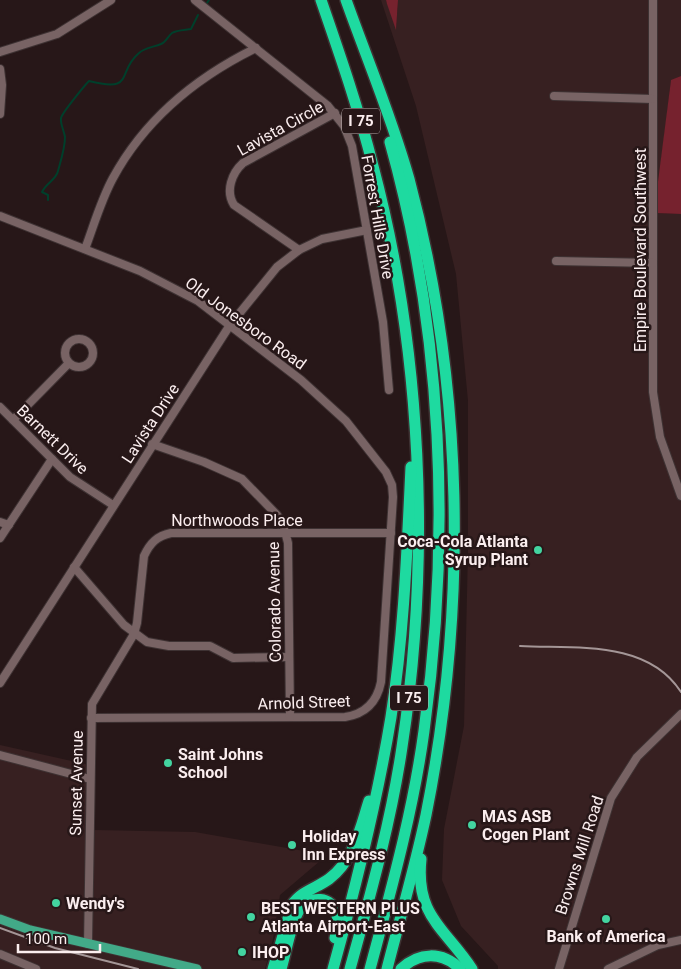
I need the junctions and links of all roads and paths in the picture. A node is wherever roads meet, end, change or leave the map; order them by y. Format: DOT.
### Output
graph roads {
  1 [pos="110,0"];
  2 [pos="195,0"];
  3 [pos="321,0"];
  4 [pos="346,0"];
  5 [pos="654,0"];
  6 [pos="256,48"];
  7 [pos="0,52"];
  8 [pos="368,64"];
  9 [pos="0,69"];
  10 [pos="554,96"];
  11 [pos="654,99"];
  12 [pos="335,113"];
  13 [pos="0,114"];
  14 [pos="0,216"];
  15 [pos="367,230"];
  16 [pos="86,249"];
  17 [pos="299,250"];
  18 [pos="556,261"];
  19 [pos="653,263"];
  20 [pos="230,325"];
  21 [pos="69,363"];
  22 [pos="389,390"];
  23 [pos="0,408"];
  24 [pos="13,420"];
  25 [pos="413,420"];
  26 [pos="152,444"];
  27 [pos="52,459"];
  28 [pos="681,496"];
  29 [pos="113,505"];
  30 [pos="0,522"];
  31 [pos="10,525"];
  32 [pos="391,533"];
  33 [pos="287,534"];
  34 [pos="0,538"];
  35 [pos="74,567"];
  36 [pos="438,576"];
  37 [pos="134,634"];
  38 [pos="289,657"];
  39 [pos="0,683"];
  40 [pos="681,714"];
  41 [pos="290,717"];
  42 [pos="91,718"];
  43 [pos="384,754"];
  44 [pos="0,755"];
  45 [pos="90,779"];
  46 [pos="426,815"];
  47 [pos="0,919"];
  48 [pos="681,940"];
  49 [pos="88,944"];
  50 [pos="0,954"];
  51 [pos="277,968"];
  52 [pos="36,969"];
  53 [pos="197,969"];
  54 [pos="332,969"];
  55 [pos="350,969"];
  56 [pos="362,969"];
  57 [pos="370,969"];
  58 [pos="387,969"];
  59 [pos="401,969"];
  60 [pos="460,969"];
  61 [pos="472,969"];
  62 [pos="559,969"];
  63 [pos="608,969"];
  1 -- 7 [label="street"];
  2 -- 6 [label="street, Forrest Hills Drive"];
  3 -- 25 [label="highway, I 75"];
  4 -- 8 [label="highway, I 75"];
  5 -- 11 [label="street, Empire Boulevard Southwest"];
  6 -- 12 [label="street, Forrest Hills Drive"];
  6 -- 16 [label="street"];
  8 -- 36 [label="highway, I 75"];
  8 -- 46 [label="highway"];
  9 -- 13 [label="street"];
  10 -- 11 [label="street"];
  11 -- 19 [label="street, Empire Boulevard Southwest"];
  12 -- 15 [label="street, Forrest Hills Drive"];
  12 -- 17 [label="street, Lavista Circle"];
  14 -- 16 [label="street, Old Jonesboro Road"];
  15 -- 17 [label="street, Lavista Drive"];
  15 -- 22 [label="street, Forrest Hills Drive"];
  16 -- 20 [label="street, Old Jonesboro Road"];
  17 -- 20 [label="street, Lavista Drive"];
  18 -- 19 [label="street"];
  19 -- 28 [label="street, Empire Boulevard Southwest"];
  20 -- 26 [label="street, Lavista Drive"];
  20 -- 32 [label="street, Old Jonesboro Road"];
  21 -- 24 [label="street"];
  23 -- 24 [label="street, Barnett Drive"];
  24 -- 27 [label="street, Barnett Drive"];
  25 -- 43 [label="highway"];
  25 -- 55 [label="highway, I 75"];
  26 -- 29 [label="street, Lavista Drive"];
  26 -- 33 [label="street, Colorado Avenue"];
  27 -- 29 [label="street, Barnett Drive"];
  27 -- 31 [label="street"];
  29 -- 35 [label="street, Lavista Drive"];
  30 -- 31 [label="street"];
  31 -- 34 [label="street"];
  32 -- 33 [label="street, Northwoods Place"];
  32 -- 41 [label="street, Arnold Street"];
  33 -- 37 [label="street, Northwoods Place"];
  33 -- 38 [label="street, Colorado Avenue"];
  35 -- 37 [label="street"];
  35 -- 39 [label="street, Lavista Drive"];
  36 -- 56 [label="highway"];
  36 -- 57 [label="highway, I 75"];
  37 -- 38 [label="street"];
  37 -- 42 [label="street, Sunset Avenue"];
  38 -- 41 [label="street, Colorado Avenue"];
  40 -- 62 [label="street, Browns Mill Road"];
  41 -- 42 [label="street, Arnold Street"];
  42 -- 45 [label="street, Sunset Avenue"];
  43 -- 51 [label="highway"];
  43 -- 54 [label="highway"];
  44 -- 45 [label="street"];
  45 -- 49 [label="street, Sunset Avenue"];
  46 -- 58 [label="highway"];
  46 -- 61 [label="highway"];
  47 -- 49 [label="main road"];
  48 -- 63 [label="street"];
  49 -- 53 [label="main road"];
  50 -- 52 [label="street"];
  51 -- 54 [label="highway"];
  59 -- 60 [label="highway"];
}
